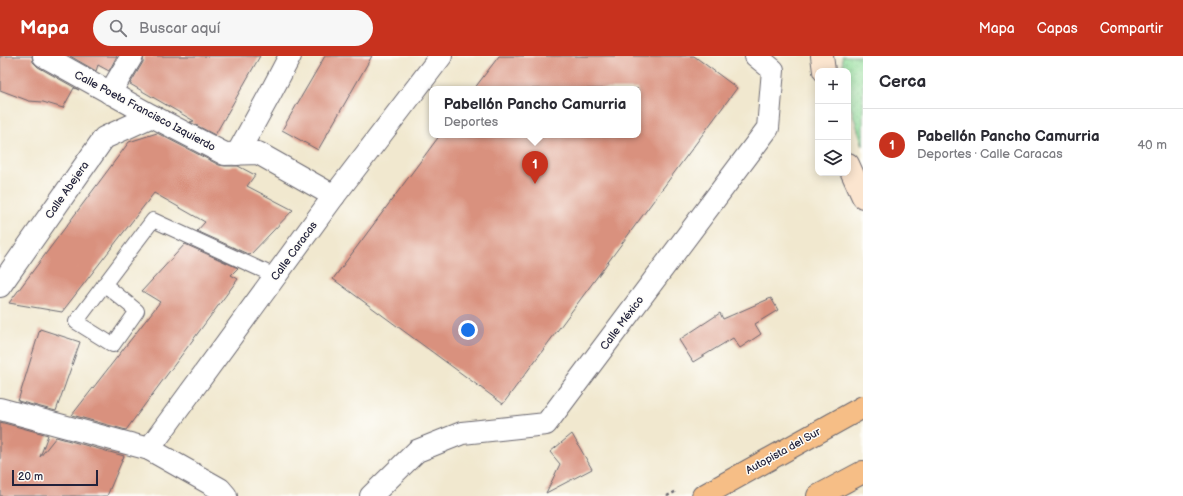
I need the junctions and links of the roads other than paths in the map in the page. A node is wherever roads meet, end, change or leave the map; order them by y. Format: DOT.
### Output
graph roads {
  1 [pos="44,56"];
  2 [pos="132,56"];
  3 [pos="290,56"];
  4 [pos="441,56"];
  5 [pos="756,56"];
  6 [pos="822,56"];
  7 [pos="824,68"];
  8 [pos="110,93"];
  9 [pos="152,116"];
  10 [pos="237,154"];
  11 [pos="851,171"];
  12 [pos="334,196"];
  13 [pos="863,197"];
  14 [pos="275,276"];
  15 [pos="104,284"];
  16 [pos="0,286"];
  17 [pos="863,407"];
  18 [pos="0,409"];
  19 [pos="149,449"];
  20 [pos="863,472"];
  21 [pos="226,496"];
  22 [pos="371,496"];
  23 [pos="703,496"];
  24 [pos="818,496"];
  1 -- 8 [label="street, Calle Poeta Francisco Izquierdo"];
  2 -- 8 [label="street"];
  3 -- 10 [label="street"];
  4 -- 12 [label="street, Calle Caracas"];
  5 -- 22 [label="street, Calle México"];
  6 -- 7 [label="main road"];
  8 -- 9 [label="street, Calle Poeta Francisco Izquierdo"];
  9 -- 10 [label="street, Calle Poeta Francisco Izquierdo"];
  9 -- 16 [label="street, Calle Abejera"];
  10 -- 12 [label="street, Calle Poeta Francisco Izquierdo"];
  11 -- 13 [label="main road"];
  12 -- 14 [label="street, Calle Caracas"];
  14 -- 15 [label="lane"];
  14 -- 19 [label="street, Calle Caracas"];
  15 -- 15 [label="lane"];
  17 -- 23 [label="highway, Autopista del Sur"];
  18 -- 19 [label="street"];
  19 -- 21 [label="street"];
  20 -- 24 [label="highway"];
}
